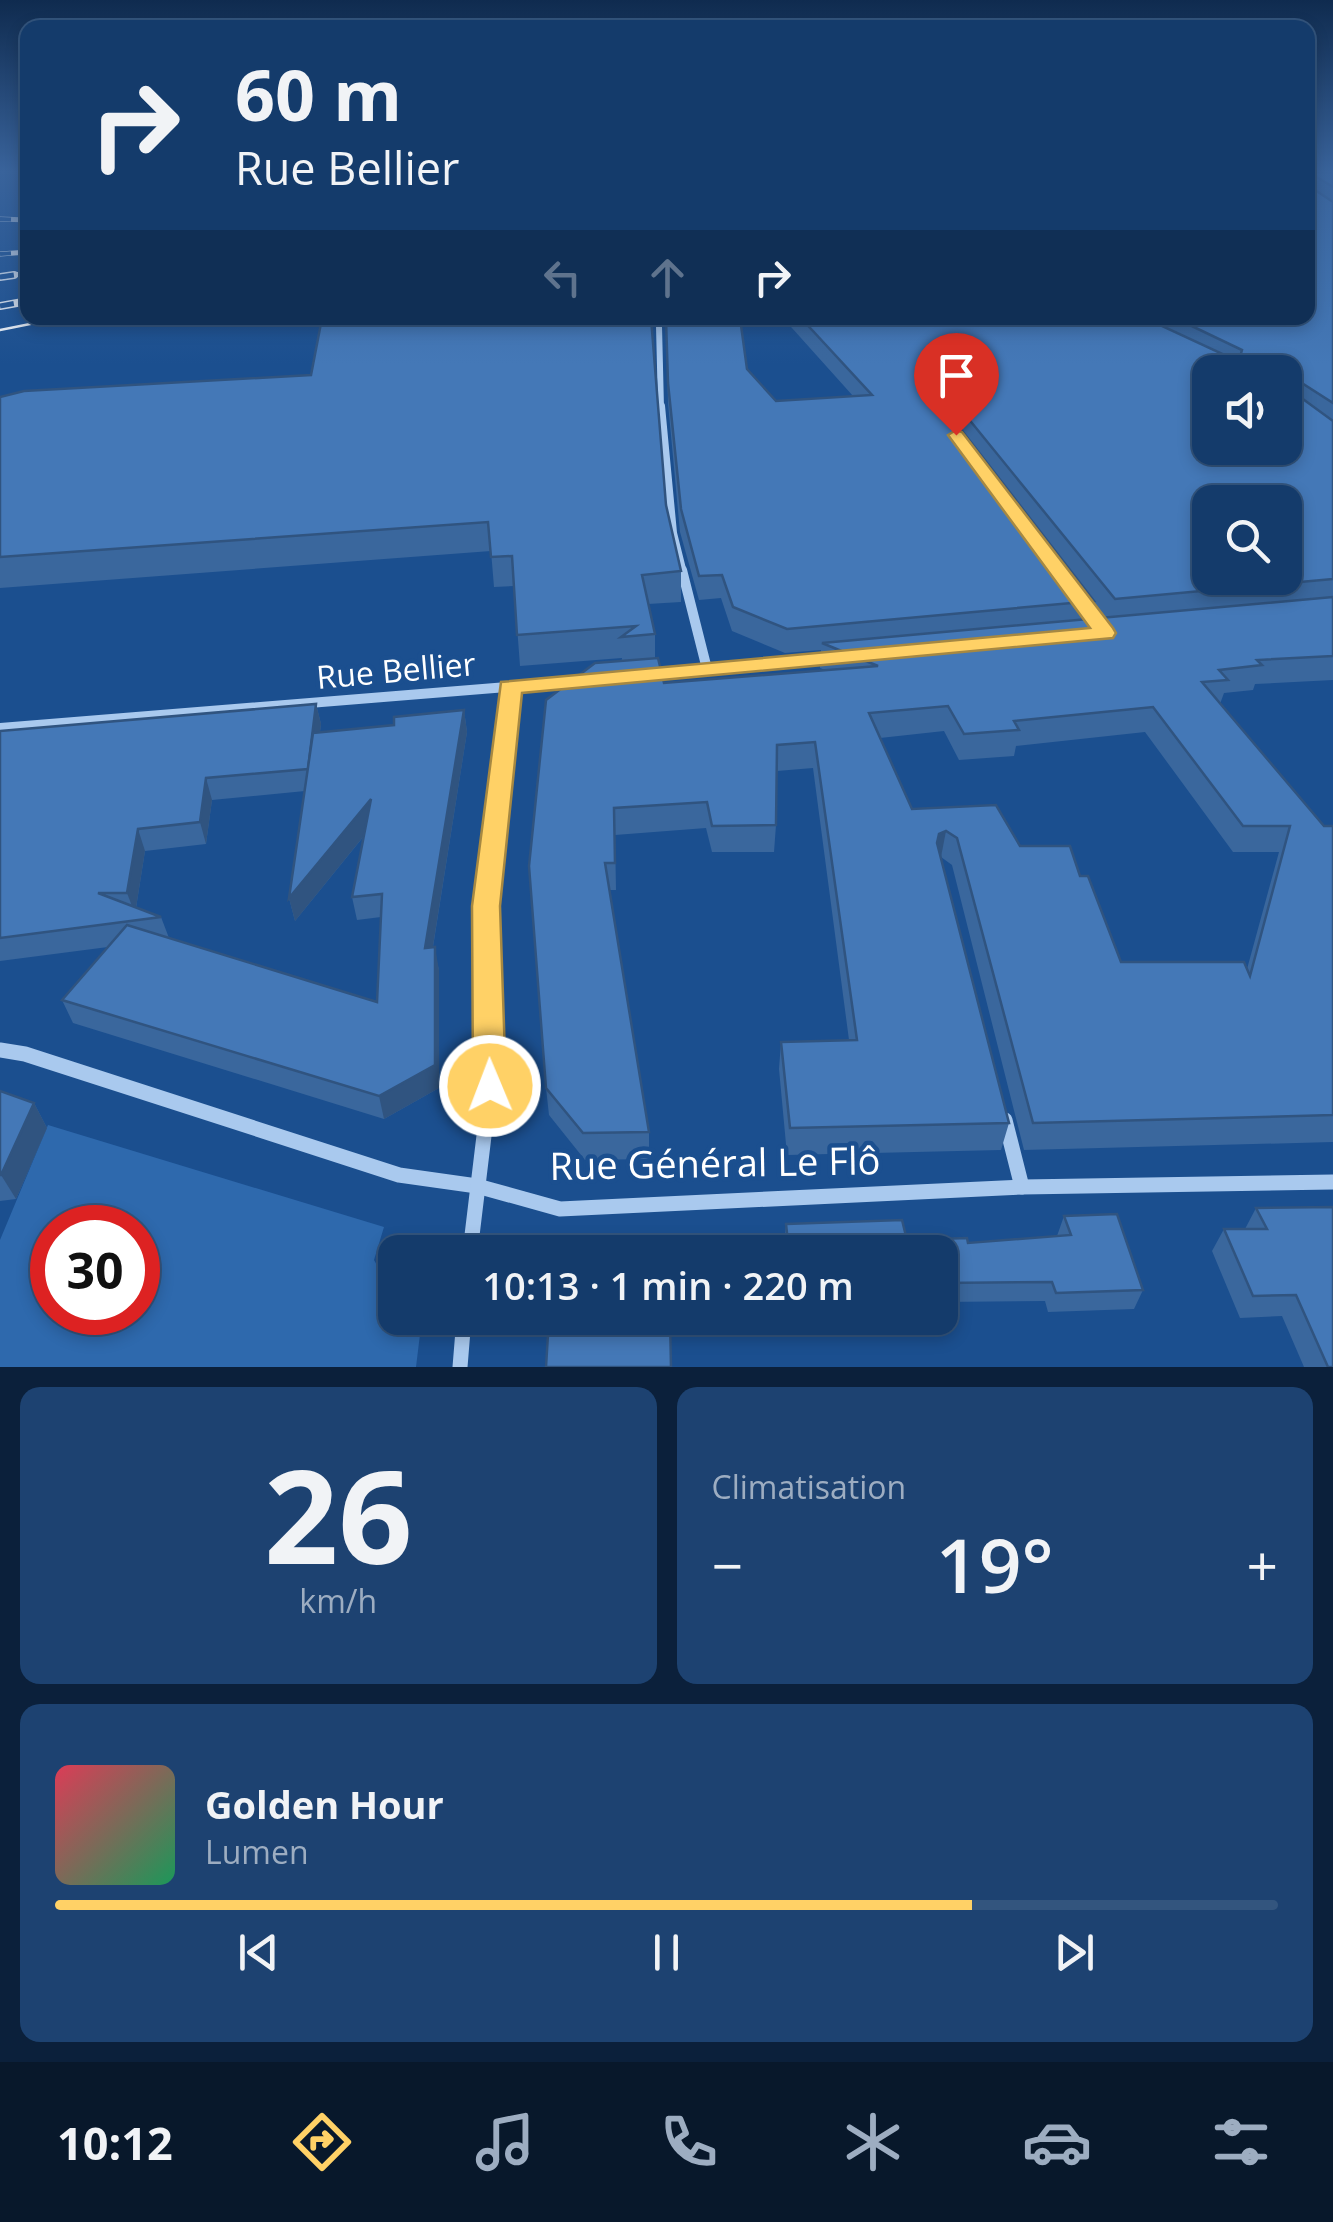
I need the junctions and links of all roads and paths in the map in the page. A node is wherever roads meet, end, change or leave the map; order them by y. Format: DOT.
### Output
graph roads {
  1 [pos="658,325"];
  2 [pos="846,656"];
  3 [pos="707,669"];
  4 [pos="642,676"];
  5 [pos="587,680"];
  6 [pos="510,687"];
  7 [pos="0,728"];
  8 [pos="0,1050"];
  9 [pos="1003,1111"];
  10 [pos="1333,1182"];
  11 [pos="477,1186"];
  12 [pos="1022,1186"];
  13 [pos="472,1235"];
  14 [pos="463,1335"];
  15 [pos="460,1367"];
  1 -- 3 [label="street"];
  2 -- 3 [label="street"];
  3 -- 4 [label="street"];
  5 -- 6 [label="street, Rue Bellier"];
  6 -- 7 [label="street, Rue Bellier"];
  6 -- 11 [label="street"];
  8 -- 11 [label="street, Rue Général Le Flô"];
  9 -- 12 [label="street"];
  10 -- 12 [label="street, Rue Général Le Flô"];
  11 -- 12 [label="street, Rue Général Le Flô"];
  11 -- 13 [label="street"];
  14 -- 15 [label="street"];
}
